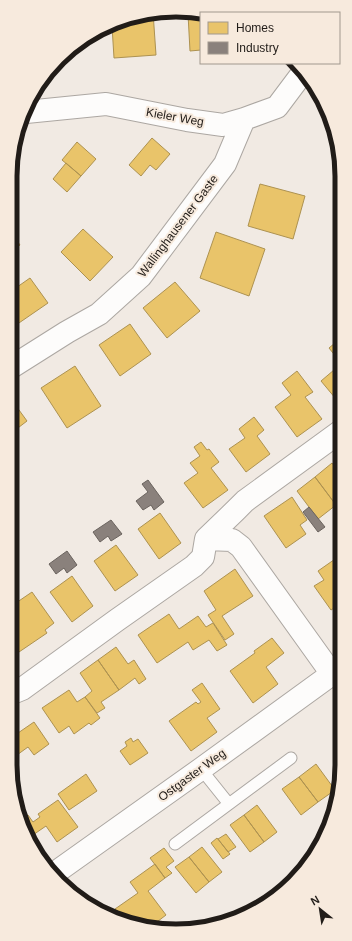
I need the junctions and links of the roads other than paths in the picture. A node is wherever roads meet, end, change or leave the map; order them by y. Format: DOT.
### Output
graph roads {
  1 [pos="300,76"];
  2 [pos="31,112"];
  3 [pos="244,119"];
  4 [pos="17,364"];
  5 [pos="335,435"];
  6 [pos="206,539"];
  7 [pos="335,669"];
  8 [pos="335,673"];
  9 [pos="17,691"];
  10 [pos="291,758"];
  11 [pos="201,769"];
  12 [pos="229,804"];
  13 [pos="175,844"];
  14 [pos="57,871"];
  1 -- 3 [label="street, Kieler Weg"];
  2 -- 3 [label="street, Kieler Weg"];
  3 -- 4 [label="street, Wallinghausener Gaste"];
  5 -- 6 [label="street"];
  6 -- 7 [label="street, Ostgaster Weg"];
  6 -- 9 [label="street"];
  8 -- 11 [label="street, Ostgaster Weg"];
  10 -- 12 [label="lane"];
  11 -- 12 [label="lane"];
  11 -- 14 [label="street, Ostgaster Weg"];
  12 -- 13 [label="lane"];
}
